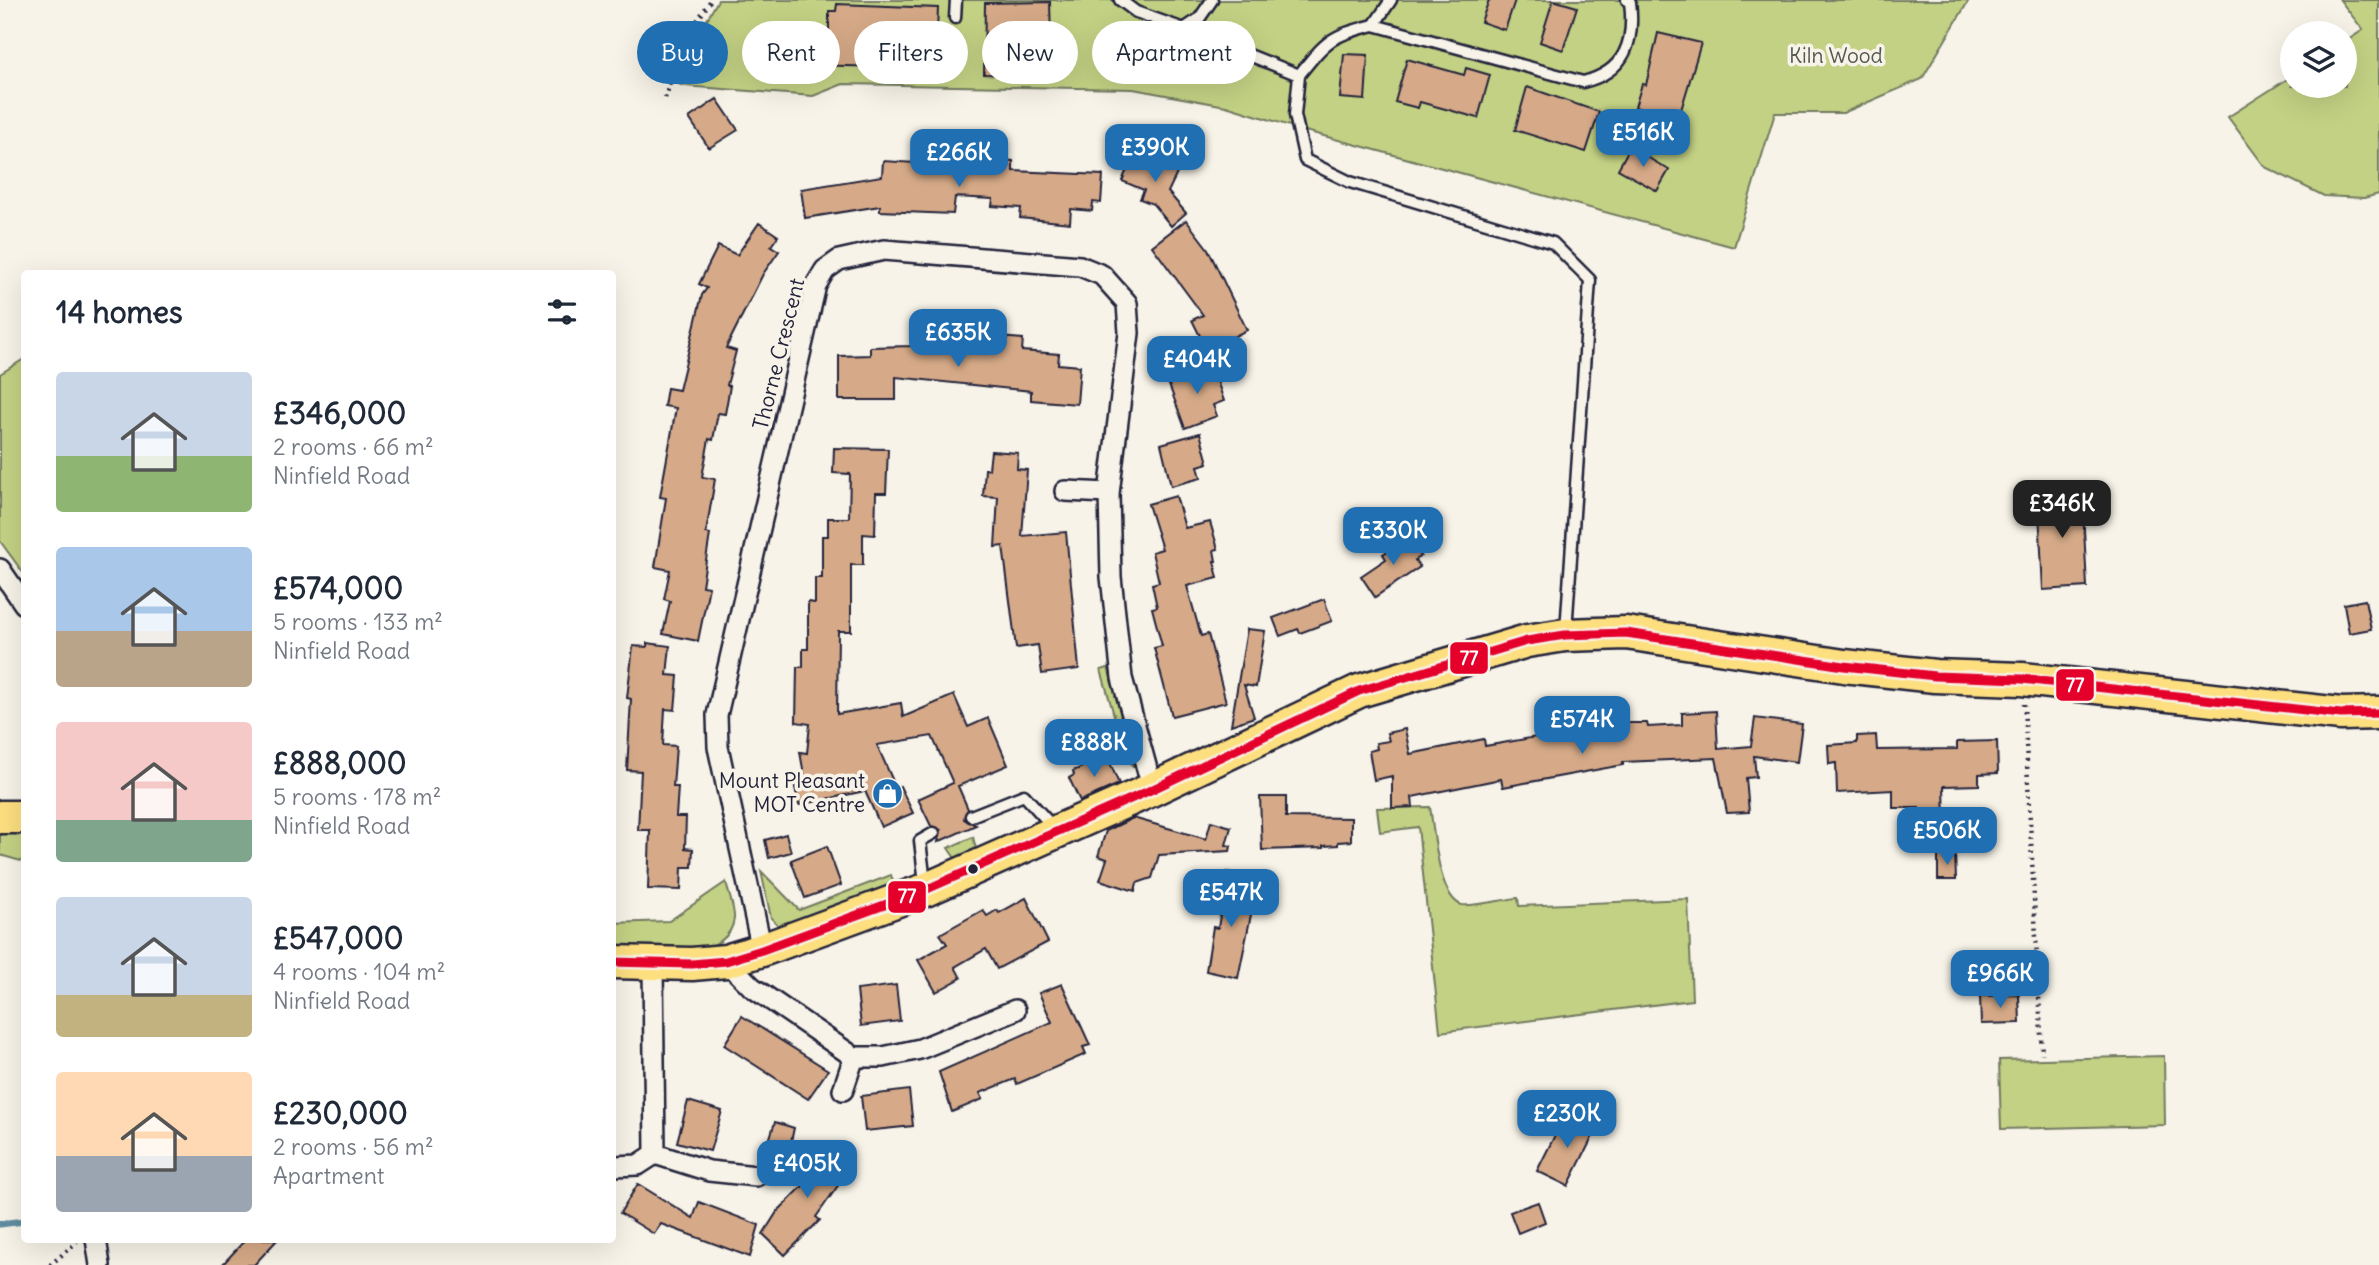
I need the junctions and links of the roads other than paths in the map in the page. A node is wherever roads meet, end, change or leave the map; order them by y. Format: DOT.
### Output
graph roads {
  1 [pos="956,0"];
  2 [pos="1120,0"];
  3 [pos="1212,0"];
  4 [pos="1391,0"];
  5 [pos="1627,0"];
  6 [pos="955,18"];
  7 [pos="1161,21"];
  8 [pos="1196,21"];
  9 [pos="1374,25"];
  10 [pos="1256,58"];
  11 [pos="1299,75"];
  12 [pos="1065,491"];
  13 [pos="1109,493"];
  14 [pos="0,569"];
  15 [pos="21,600"];
  16 [pos="1566,635"];
  17 [pos="2379,713"];
  18 [pos="1148,773"];
  19 [pos="971,816"];
  20 [pos="0,817"];
  21 [pos="21,817"];
  22 [pos="1059,832"];
  23 [pos="934,833"];
  24 [pos="925,890"];
  25 [pos="762,950"];
  26 [pos="726,961"];
  27 [pos="616,962"];
  28 [pos="653,964"];
  29 [pos="1015,1010"];
  30 [pos="854,1057"];
  31 [pos="843,1090"];
  32 [pos="655,1154"];
  33 [pos="616,1166"];
  34 [pos="768,1168"];
  35 [pos="97,1243"];
  36 [pos="100,1265"];
  1 -- 6 [label="lane"];
  2 -- 7 [label="lane"];
  3 -- 8 [label="lane"];
  4 -- 9 [label="lane"];
  5 -- 9 [label="lane"];
  9 -- 11 [label="lane"];
  10 -- 11 [label="lane"];
  11 -- 16 [label="lane"];
  12 -- 13 [label="street"];
  13 -- 18 [label="street, Thorne Crescent"];
  13 -- 25 [label="street, Thorne Crescent"];
  14 -- 15 [label="street"];
  16 -- 17 [label="main road"];
  16 -- 22 [label="main road"];
  19 -- 22 [label="lane"];
  20 -- 21 [label="main road"];
  22 -- 24 [label="main road"];
  23 -- 24 [label="lane"];
  24 -- 25 [label="main road"];
  25 -- 26 [label="main road"];
  26 -- 28 [label="main road"];
  26 -- 30 [label="street"];
  27 -- 28 [label="main road"];
  28 -- 32 [label="street"];
  29 -- 30 [label="street"];
  30 -- 31 [label="street"];
  32 -- 33 [label="street"];
  32 -- 34 [label="street"];
  35 -- 36 [label="street"];
}
